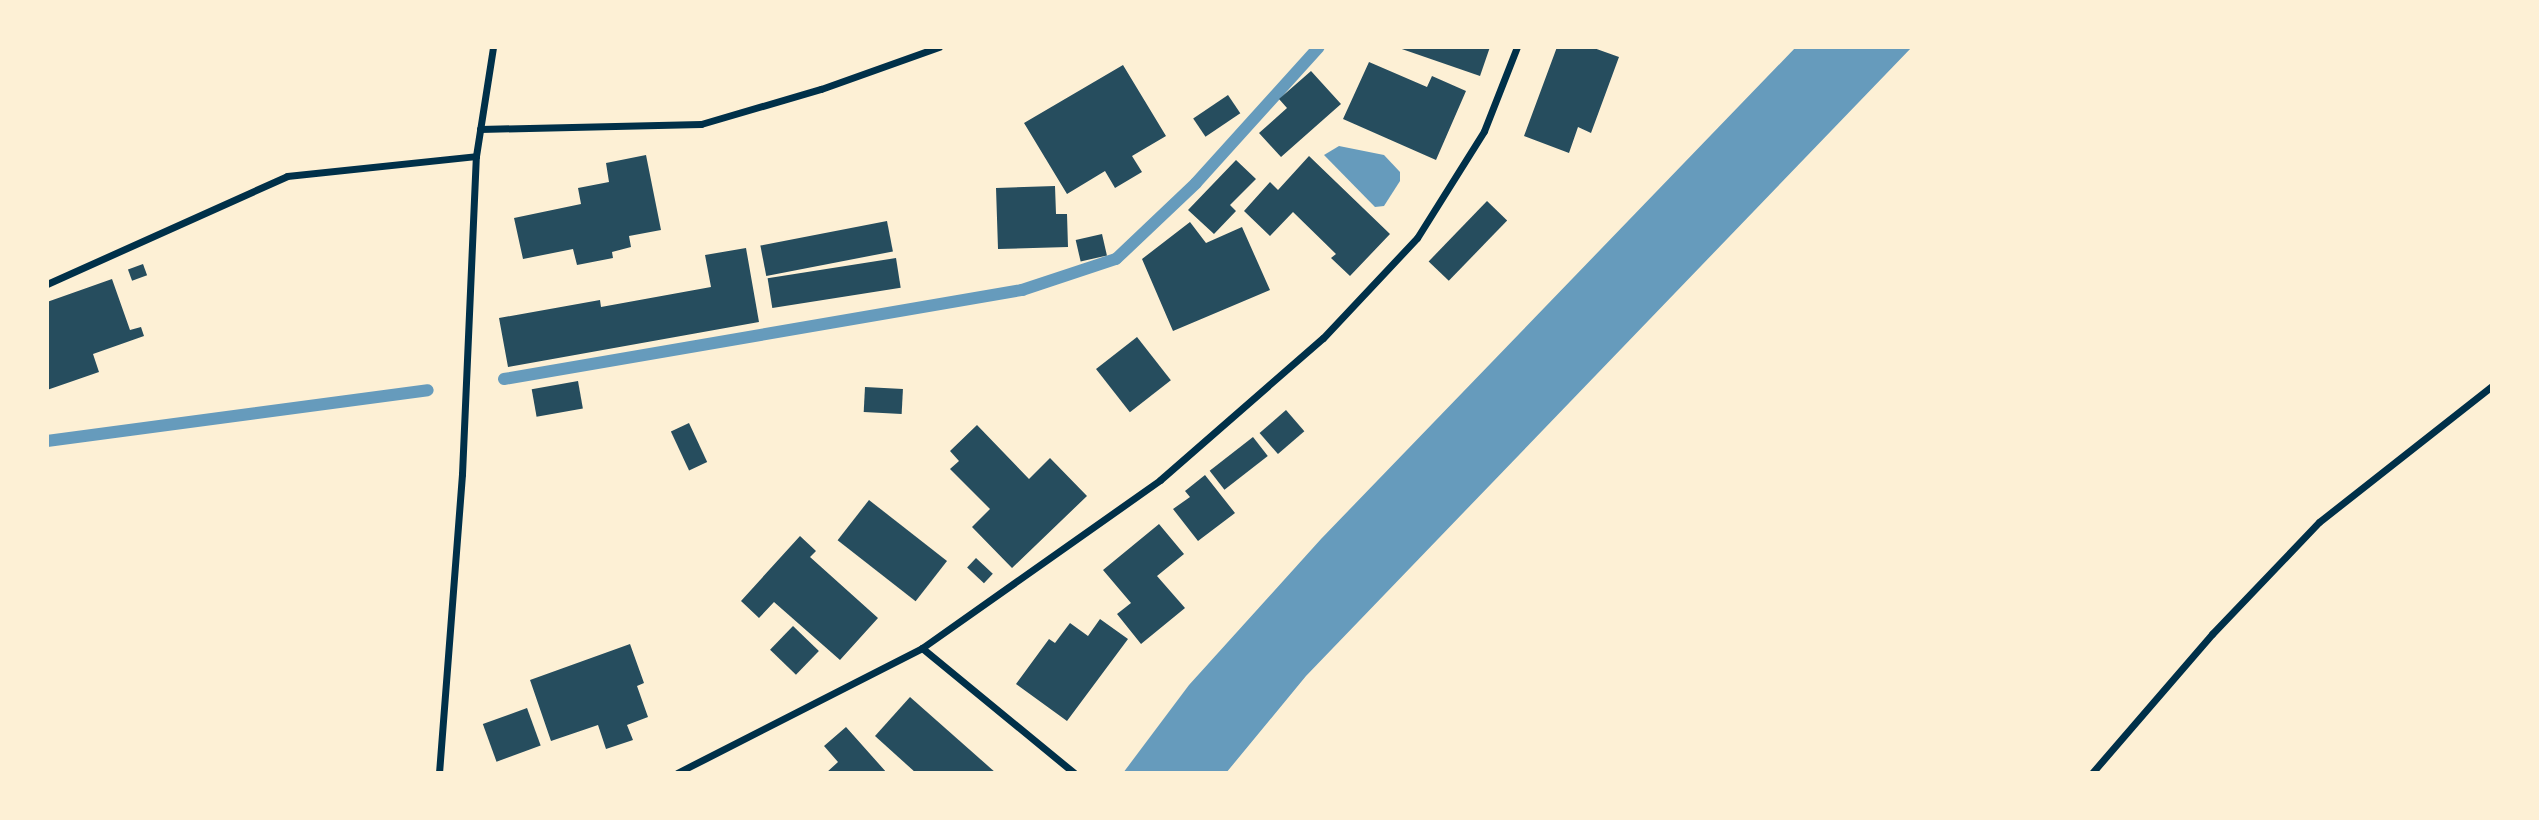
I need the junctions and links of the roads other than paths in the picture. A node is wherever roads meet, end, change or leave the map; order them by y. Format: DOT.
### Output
graph roads {
  1 [pos="493,47"];
  2 [pos="939,47"];
  3 [pos="1517,47"];
  4 [pos="480,129"];
  5 [pos="476,156"];
  6 [pos="47,284"];
  7 [pos="2492,386"];
  8 [pos="922,648"];
  9 [pos="439,773"];
  10 [pos="677,773"];
  11 [pos="1074,773"];
  12 [pos="2092,773"];
  1 -- 4 [label="street"];
  2 -- 4 [label="street"];
  3 -- 8 [label="street"];
  4 -- 5 [label="street"];
  5 -- 6 [label="street"];
  5 -- 9 [label="street"];
  7 -- 12 [label="street"];
  8 -- 10 [label="street"];
  8 -- 11 [label="street"];
}
